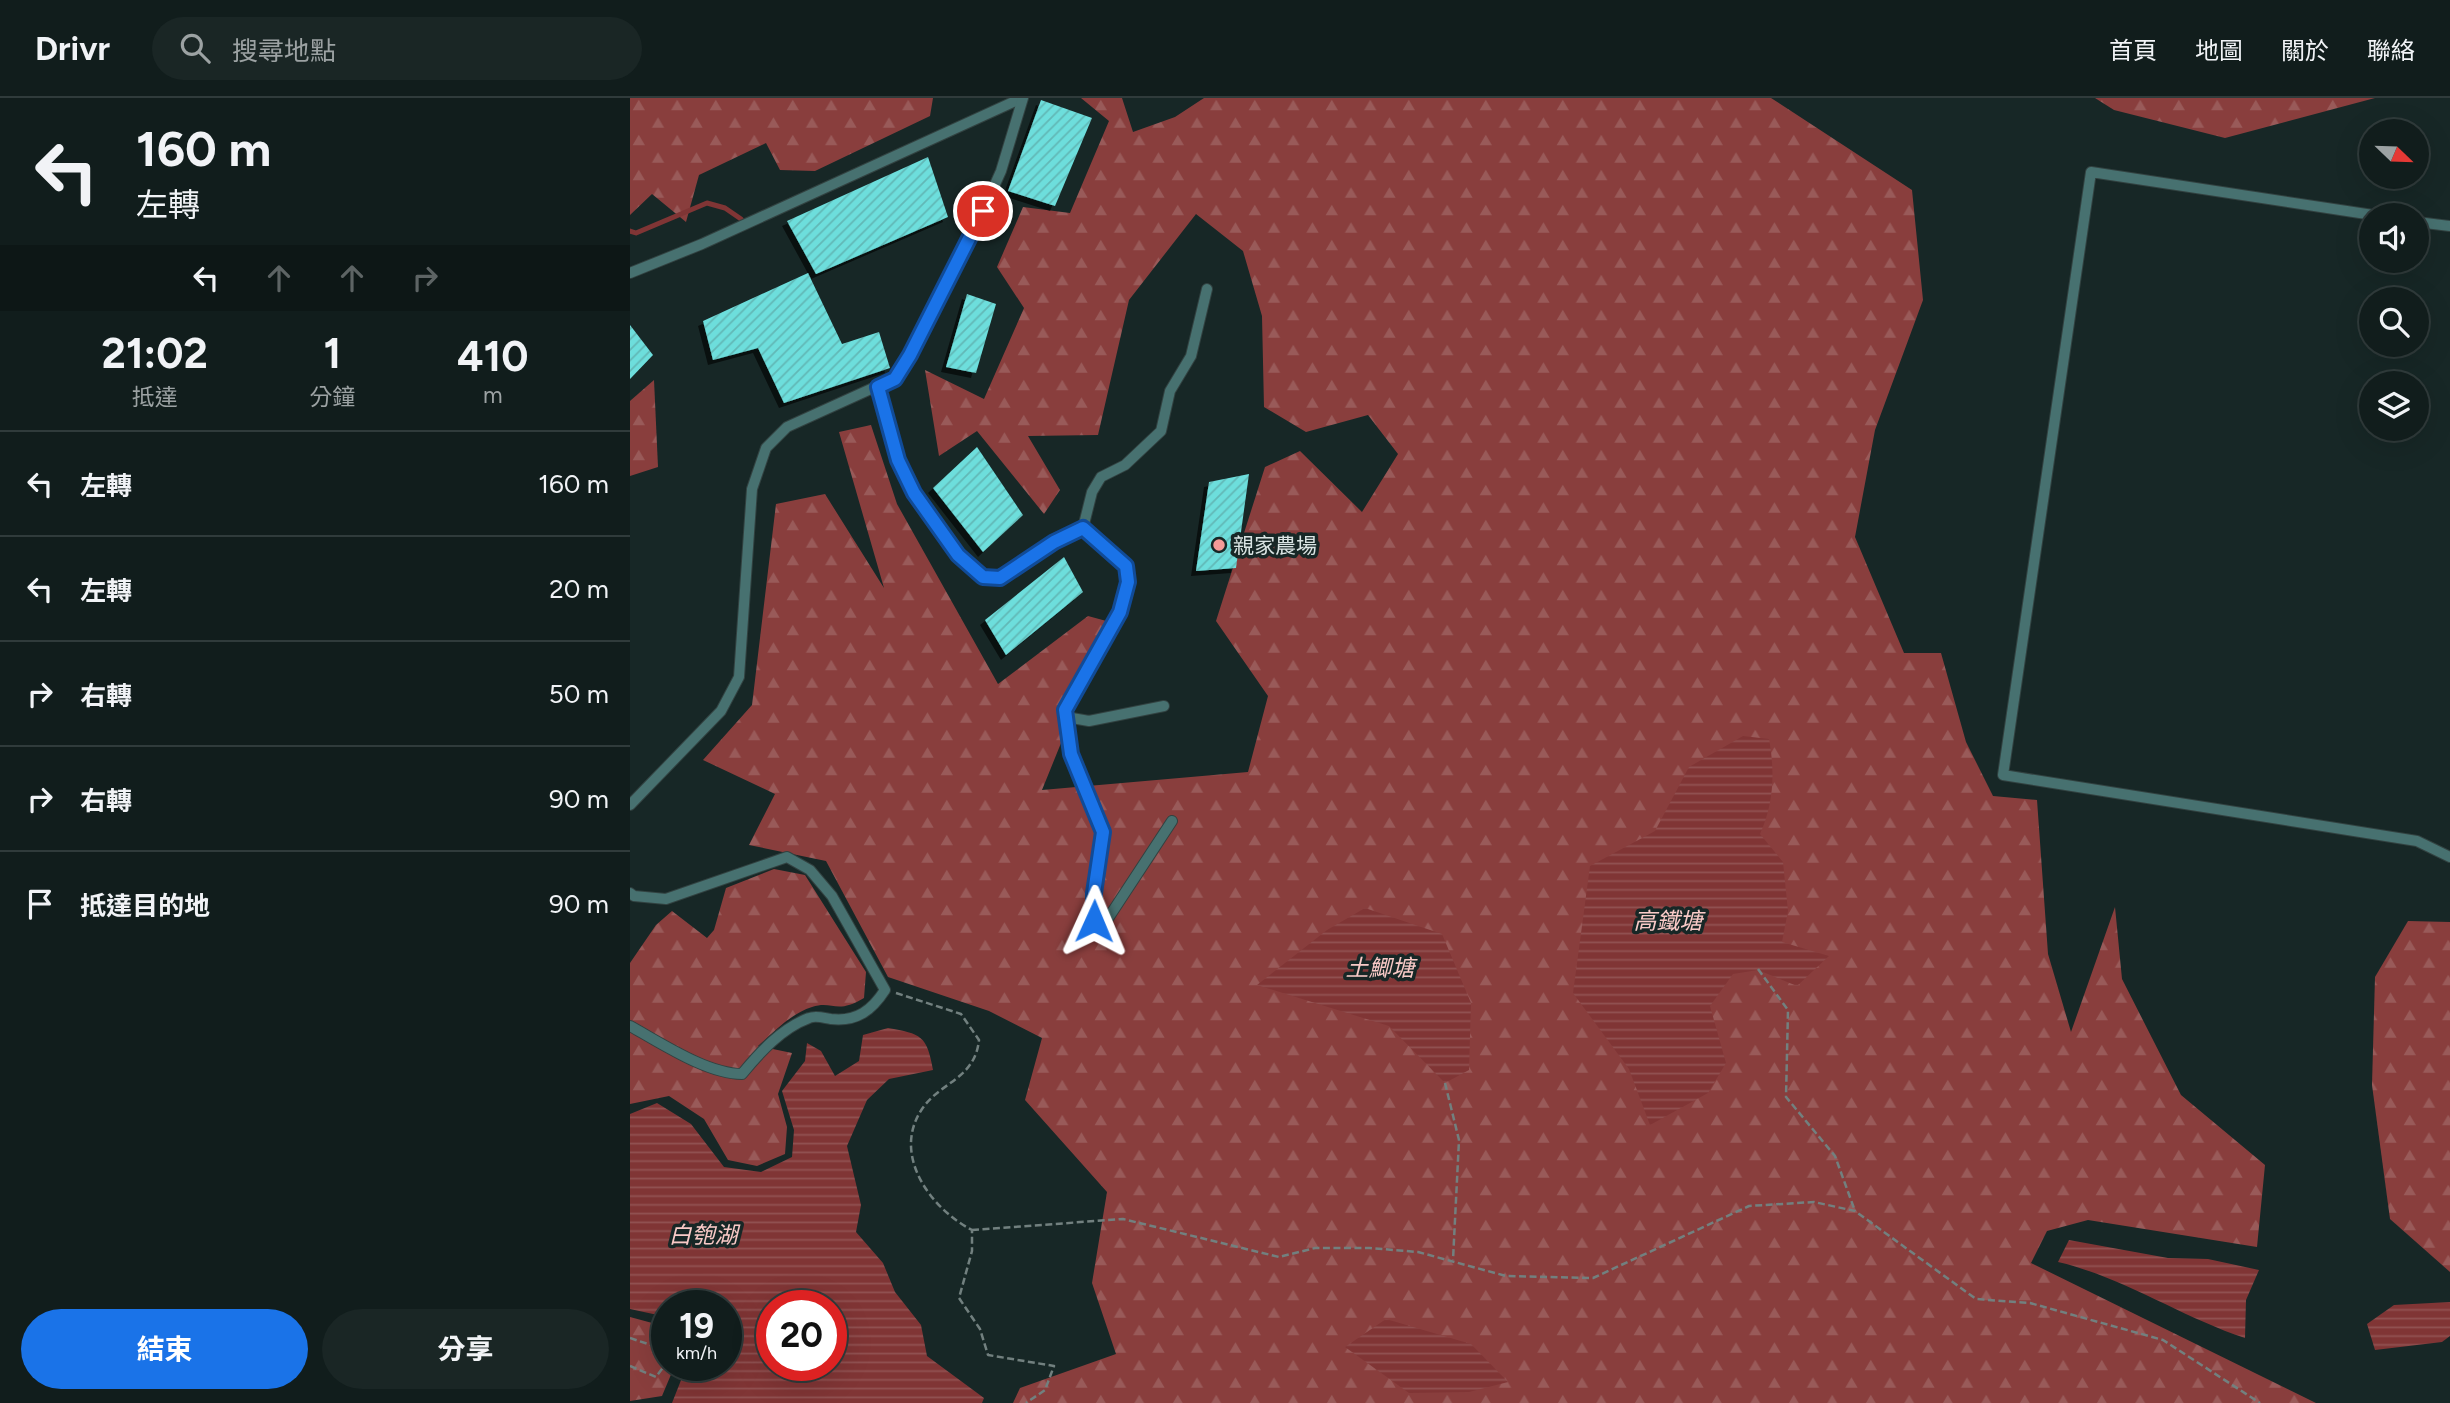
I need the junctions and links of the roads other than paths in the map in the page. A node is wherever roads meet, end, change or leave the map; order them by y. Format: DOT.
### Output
graph roads {
  1 [pos="1023,98"];
  2 [pos="2359,213"];
  3 [pos="2429,223"];
  4 [pos="2450,226"];
  5 [pos="630,273"];
  6 [pos="1207,289"];
  7 [pos="878,387"];
  8 [pos="1083,528"];
  9 [pos="1164,706"];
  10 [pos="1066,717"];
  11 [pos="630,805"];
  12 [pos="1172,821"];
  13 [pos="2450,856"];
  14 [pos="630,893"];
  15 [pos="630,1026"];
  1 -- 5 [label="lane"];
  1 -- 7 [label="lane"];
  2 -- 13 [label="lane"];
  3 -- 4 [label="lane"];
  6 -- 8 [label="lane"];
  7 -- 8 [label="lane"];
  7 -- 11 [label="lane"];
  8 -- 10 [label="lane"];
  9 -- 10 [label="lane"];
  10 -- 12 [label="lane"];
  14 -- 15 [label="lane"];
}
